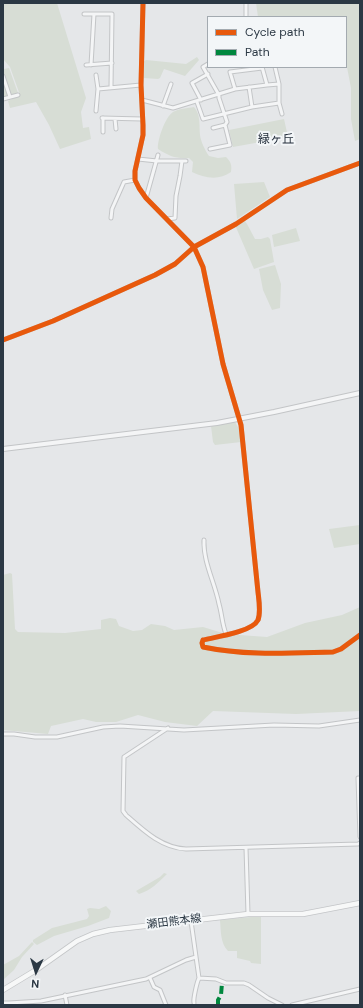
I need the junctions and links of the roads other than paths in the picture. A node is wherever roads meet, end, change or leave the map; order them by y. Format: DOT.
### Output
graph roads {
  1 [pos="143,3"];
  2 [pos="246,3"];
  3 [pos="84,14"];
  4 [pos="94,14"];
  5 [pos="246,16"];
  6 [pos="112,63"];
  7 [pos="86,65"];
  8 [pos="91,65"];
  9 [pos="207,65"];
  10 [pos="228,68"];
  11 [pos="262,68"];
  12 [pos="275,68"];
  13 [pos="230,72"];
  14 [pos="208,74"];
  15 [pos="96,75"];
  16 [pos="3,76"];
  17 [pos="171,84"];
  18 [pos="279,84"];
  19 [pos="141,85"];
  20 [pos="267,85"];
  21 [pos="111,87"];
  22 [pos="249,87"];
  23 [pos="98,89"];
  24 [pos="235,89"];
  25 [pos="18,94"];
  26 [pos="219,95"];
  27 [pos="10,97"];
  28 [pos="3,99"];
  29 [pos="142,100"];
  30 [pos="199,101"];
  31 [pos="279,103"];
  32 [pos="163,106"];
  33 [pos="252,107"];
  34 [pos="96,111"];
  35 [pos="224,114"];
  36 [pos="282,114"];
  37 [pos="115,119"];
  38 [pos="142,119"];
  39 [pos="226,125"];
  40 [pos="213,128"];
  41 [pos="116,129"];
  42 [pos="103,132"];
  43 [pos="210,149"];
  44 [pos="158,156"];
  45 [pos="138,159"];
  46 [pos="156,161"];
  47 [pos="182,161"];
  48 [pos="186,161"];
  49 [pos="360,162"];
  50 [pos="135,180"];
  51 [pos="146,198"];
  52 [pos="110,218"];
  53 [pos="167,219"];
  54 [pos="194,247"];
  55 [pos="3,340"];
  56 [pos="360,393"];
  57 [pos="239,418"];
  58 [pos="3,448"];
  59 [pos="204,540"];
  60 [pos="226,634"];
  61 [pos="360,635"];
  62 [pos="360,720"];
  63 [pos="168,728"];
  64 [pos="3,734"];
  65 [pos="360,778"];
  66 [pos="360,837"];
  67 [pos="360,843"];
  68 [pos="246,848"];
  69 [pos="360,903"];
  70 [pos="248,914"];
  71 [pos="191,921"];
  72 [pos="196,957"];
  73 [pos="150,978"];
  74 [pos="199,978"];
  75 [pos="360,989"];
  76 [pos="3,990"];
  77 [pos="66,995"];
  78 [pos="3,1002"];
  79 [pos="194,1003"];
  80 [pos="16,1004"];
  81 [pos="67,1005"];
  82 [pos="166,1005"];
  83 [pos="282,1005"];
  84 [pos="294,1005"];
  1 -- 19 [label="street"];
  2 -- 5 [label="street"];
  3 -- 4 [label="street"];
  4 -- 6 [label="street"];
  4 -- 8 [label="street"];
  6 -- 8 [label="street"];
  6 -- 21 [label="street"];
  7 -- 8 [label="street"];
  9 -- 14 [label="street"];
  10 -- 13 [label="street"];
  11 -- 13 [label="street"];
  11 -- 20 [label="street"];
  12 -- 18 [label="street"];
  13 -- 24 [label="street"];
  14 -- 26 [label="street"];
  14 -- 30 [label="street"];
  15 -- 23 [label="street"];
  16 -- 27 [label="street"];
  17 -- 32 [label="street"];
  18 -- 20 [label="street"];
  18 -- 31 [label="street"];
  19 -- 21 [label="street"];
  19 -- 29 [label="street"];
  20 -- 22 [label="street"];
  21 -- 23 [label="street"];
  22 -- 24 [label="street"];
  22 -- 33 [label="street"];
  23 -- 34 [label="street"];
  24 -- 26 [label="street"];
  25 -- 27 [label="street"];
  26 -- 30 [label="street"];
  26 -- 35 [label="street"];
  27 -- 28 [label="street"];
  29 -- 32 [label="street"];
  29 -- 38 [label="street"];
  30 -- 32 [label="street"];
  30 -- 35 [label="street"];
  31 -- 33 [label="street"];
  31 -- 36 [label="street"];
  33 -- 35 [label="street"];
  35 -- 39 [label="street"];
  37 -- 38 [label="street"];
  37 -- 41 [label="street"];
  37 -- 42 [label="street"];
  38 -- 45 [label="street"];
  39 -- 40 [label="street"];
  39 -- 43 [label="street"];
  44 -- 46 [label="street"];
  45 -- 46 [label="street"];
  45 -- 50 [label="street"];
  46 -- 47 [label="street"];
  46 -- 51 [label="street"];
  47 -- 48 [label="street"];
  47 -- 53 [label="street"];
  49 -- 54 [label="street"];
  50 -- 51 [label="street"];
  50 -- 52 [label="street"];
  51 -- 53 [label="street"];
  53 -- 54 [label="street"];
  54 -- 55 [label="street"];
  54 -- 57 [label="street"];
  56 -- 57 [label="street"];
  57 -- 58 [label="street"];
  57 -- 60 [label="street"];
  59 -- 60 [label="street"];
  60 -- 61 [label="street"];
  62 -- 63 [label="street"];
  63 -- 64 [label="street"];
  63 -- 68 [label="street"];
  65 -- 66 [label="street"];
  67 -- 68 [label="street"];
  68 -- 70 [label="street"];
  69 -- 70 [label="main road, 瀬田熊本線"];
  70 -- 71 [label="main road, 瀬田熊本線"];
  71 -- 72 [label="street"];
  71 -- 76 [label="main road, 瀬田熊本線"];
  72 -- 73 [label="street"];
  72 -- 74 [label="street"];
  73 -- 77 [label="street"];
  73 -- 82 [label="street"];
  74 -- 79 [label="street"];
  74 -- 83 [label="street"];
  75 -- 84 [label="street"];
  77 -- 80 [label="street"];
  77 -- 81 [label="street"];
  78 -- 80 [label="street"];
}
